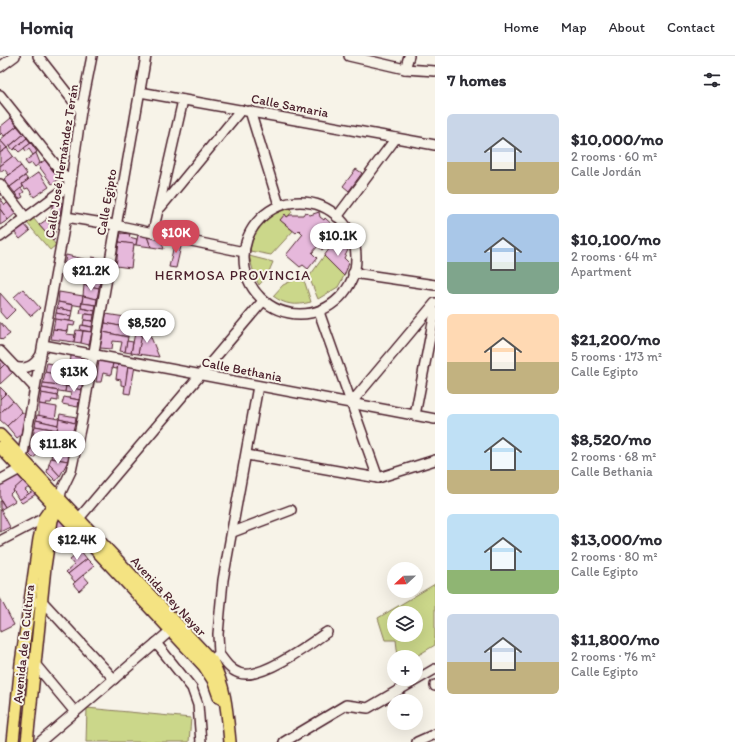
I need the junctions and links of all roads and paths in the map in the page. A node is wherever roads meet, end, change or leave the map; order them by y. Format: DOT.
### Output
graph roads {
  1 [pos="15,56"];
  2 [pos="38,56"];
  3 [pos="92,56"];
  4 [pos="146,56"];
  5 [pos="349,56"];
  6 [pos="409,56"];
  7 [pos="361,58"];
  8 [pos="0,67"];
  9 [pos="405,69"];
  10 [pos="435,71"];
  11 [pos="140,92"];
  12 [pos="0,95"];
  13 [pos="183,100"];
  14 [pos="245,110"];
  15 [pos="81,111"];
  16 [pos="396,138"];
  17 [pos="435,145"];
  18 [pos="0,184"];
  19 [pos="71,184"];
  20 [pos="279,205"];
  21 [pos="160,208"];
  22 [pos="25,217"];
  23 [pos="66,217"];
  24 [pos="337,217"];
  25 [pos="115,225"];
  26 [pos="153,232"];
  27 [pos="0,237"];
  28 [pos="244,252"];
  29 [pos="353,273"];
  30 [pos="435,285"];
  31 [pos="263,301"];
  32 [pos="435,304"];
  33 [pos="319,312"];
  34 [pos="435,312"];
  35 [pos="43,346"];
  36 [pos="0,352"];
  37 [pos="93,354"];
  38 [pos="40,355"];
  39 [pos="14,367"];
  40 [pos="200,374"];
  41 [pos="258,386"];
  42 [pos="35,388"];
  43 [pos="351,403"];
  44 [pos="415,415"];
  45 [pos="435,419"];
  46 [pos="0,435"];
  47 [pos="0,447"];
  48 [pos="247,455"];
  49 [pos="435,460"];
  50 [pos="21,464"];
  51 [pos="378,478"];
  52 [pos="0,480"];
  53 [pos="55,505"];
  54 [pos="291,510"];
  55 [pos="75,523"];
  56 [pos="233,532"];
  57 [pos="44,540"];
  58 [pos="0,541"];
  59 [pos="42,601"];
  60 [pos="30,604"];
  61 [pos="174,628"];
  62 [pos="327,632"];
  63 [pos="156,643"];
  64 [pos="212,661"];
  65 [pos="21,663"];
  66 [pos="35,664"];
  67 [pos="435,669"];
  68 [pos="114,679"];
  69 [pos="75,712"];
  70 [pos="435,734"];
  71 [pos="13,742"];
  72 [pos="27,742"];
  73 [pos="40,742"];
  74 [pos="201,742"];
  75 [pos="222,742"];
  76 [pos="230,742"];
  77 [pos="284,742"];
  78 [pos="417,742"];
  1 -- 8 [label="street"];
  2 -- 15 [label="street"];
  3 -- 15 [label="street, Calle José Hernández Terán"];
  4 -- 11 [label="street, Calle Egipto"];
  5 -- 7 [label="street"];
  6 -- 9 [label="street"];
  7 -- 9 [label="street"];
  9 -- 10 [label="street"];
  11 -- 13 [label="street, Calle Samaria"];
  11 -- 25 [label="street, Calle Egipto"];
  12 -- 19 [label="street"];
  13 -- 14 [label="street, Calle Samaria"];
  13 -- 21 [label="street"];
  14 -- 16 [label="street, Calle Samaria"];
  14 -- 20 [label="street"];
  14 -- 21 [label="street"];
  15 -- 19 [label="street, Calle José Hernández Terán"];
  16 -- 17 [label="street, Calle Samaria"];
  16 -- 24 [label="street"];
  18 -- 22 [label="street"];
  19 -- 22 [label="street"];
  19 -- 23 [label="street, Calle José Hernández Terán"];
  20 -- 24 [label="street"];
  20 -- 28 [label="street"];
  21 -- 26 [label="street"];
  22 -- 27 [label="street"];
  23 -- 25 [label="street"];
  23 -- 35 [label="street, Calle José Hernández Terán"];
  24 -- 29 [label="street"];
  25 -- 26 [label="street"];
  25 -- 37 [label="street, Calle Egipto"];
  26 -- 28 [label="street"];
  28 -- 31 [label="street"];
  29 -- 30 [label="street"];
  29 -- 33 [label="street"];
  31 -- 33 [label="street"];
  31 -- 40 [label="street"];
  32 -- 43 [label="street"];
  33 -- 43 [label="street"];
  34 -- 44 [label="street"];
  35 -- 37 [label="street, Calle Bethania"];
  35 -- 38 [label="street, Calle José Hernández Terán"];
  36 -- 39 [label="street"];
  37 -- 40 [label="street, Calle Bethania"];
  37 -- 53 [label="street, Calle Egipto"];
  38 -- 39 [label="street"];
  38 -- 42 [label="street, Calle José Hernández Terán"];
  39 -- 42 [label="street"];
  40 -- 41 [label="street, Calle Bethania"];
  40 -- 55 [label="street"];
  41 -- 43 [label="street, Calle Bethania"];
  41 -- 48 [label="street"];
  42 -- 50 [label="street, Calle José Hernández Terán"];
  43 -- 44 [label="street, Calle Bethania"];
  43 -- 51 [label="street"];
  44 -- 45 [label="street, Calle Bethania"];
  46 -- 50 [label="main road, Avenida Rey Nayar"];
  47 -- 50 [label="main road, Avenida Rey Nayar"];
  48 -- 51 [label="street"];
  48 -- 56 [label="street"];
  49 -- 51 [label="street"];
  50 -- 52 [label="street"];
  50 -- 53 [label="main road, Avenida Rey Nayar"];
  53 -- 55 [label="main road, Avenida Rey Nayar"];
  53 -- 57 [label="main road, Avenida de la Cultura"];
  53 -- 58 [label="street"];
  54 -- 56 [label="street"];
  55 -- 61 [label="main road, Avenida Rey Nayar"];
  56 -- 64 [label="street"];
  57 -- 59 [label="main road, Avenida de la Cultura"];
  57 -- 60 [label="main road, Avenida de la Cultura"];
  59 -- 60 [label="street"];
  59 -- 66 [label="main road, Avenida de la Cultura"];
  59 -- 68 [label="street"];
  60 -- 65 [label="main road, Avenida de la Cultura"];
  61 -- 63 [label="street"];
  61 -- 64 [label="main road, Avenida Rey Nayar"];
  62 -- 64 [label="street"];
  63 -- 68 [label="street"];
  63 -- 74 [label="street"];
  64 -- 75 [label="main road, Avenida Rey Nayar"];
  64 -- 76 [label="main road, Avenida Rey Nayar"];
  65 -- 66 [label="street"];
  65 -- 71 [label="main road, Avenida de la Cultura"];
  66 -- 69 [label="street"];
  66 -- 72 [label="main road, Avenida de la Cultura"];
  67 -- 77 [label="street"];
  68 -- 69 [label="street"];
  69 -- 73 [label="street"];
  70 -- 78 [label="street"];
}
